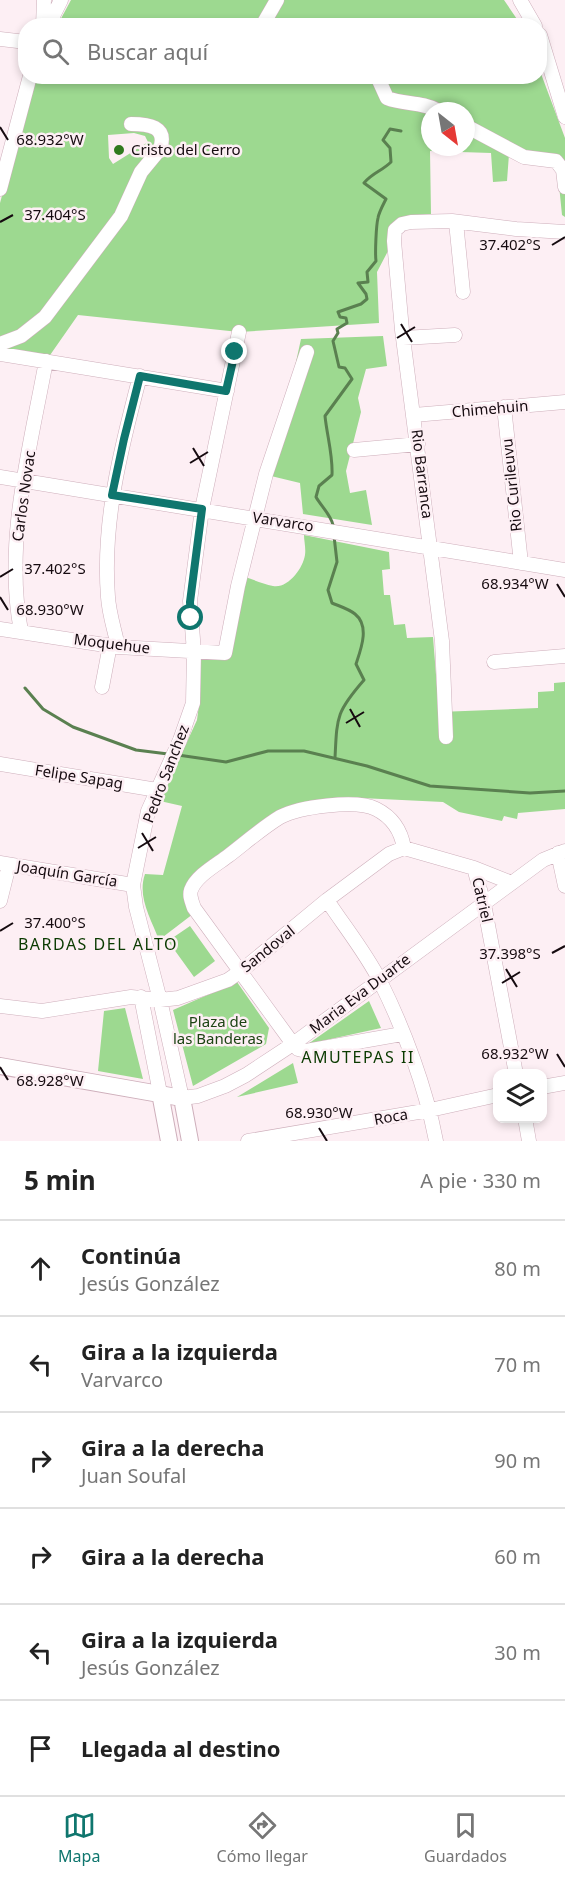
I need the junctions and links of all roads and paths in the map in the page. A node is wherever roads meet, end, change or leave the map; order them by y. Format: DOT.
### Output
graph roads {
  1 [pos="44,0"];
  2 [pos="61,0"];
  3 [pos="277,0"];
  4 [pos="520,0"];
  5 [pos="43,18"];
  6 [pos="52,18"];
  7 [pos="267,18"];
  8 [pos="530,18"];
  9 [pos="0,39"];
  10 [pos="18,41"];
  11 [pos="547,58"];
  12 [pos="28,84"];
  13 [pos="381,84"];
  14 [pos="421,104"];
  15 [pos="565,117"];
  16 [pos="131,124"];
  17 [pos="475,131"];
  18 [pos="0,186"];
  19 [pos="565,187"];
  20 [pos="456,222"];
  21 [pos="565,232"];
  22 [pos="463,292"];
  23 [pos="239,332"];
  24 [pos="454,335"];
  25 [pos="403,338"];
  26 [pos="0,344"];
  27 [pos="307,352"];
  28 [pos="0,354"];
  29 [pos="46,361"];
  30 [pos="140,376"];
  31 [pos="226,391"];
  32 [pos="565,402"];
  33 [pos="504,407"];
  34 [pos="414,415"];
  35 [pos="418,444"];
  36 [pos="354,450"];
  37 [pos="0,477"];
  38 [pos="24,481"];
  39 [pos="112,495"];
  40 [pos="202,509"];
  41 [pos="257,518"];
  42 [pos="431,547"];
  43 [pos="521,563"];
  44 [pos="565,570"];
  45 [pos="0,629"];
  46 [pos="21,631"];
  47 [pos="114,646"];
  48 [pos="194,652"];
  49 [pos="565,656"];
  50 [pos="494,662"];
  51 [pos="102,687"];
  52 [pos="446,737"];
  53 [pos="0,764"];
  54 [pos="158,790"];
  55 [pos="404,848"];
  56 [pos="562,852"];
  57 [pos="5,864"];
  58 [pos="474,868"];
  59 [pos="512,883"];
  60 [pos="134,885"];
  61 [pos="565,886"];
  62 [pos="327,900"];
  63 [pos="0,901"];
  64 [pos="484,904"];
  65 [pos="241,971"];
  66 [pos="379,980"];
  67 [pos="141,997"];
  68 [pos="160,1000"];
  69 [pos="0,1006"];
  70 [pos="402,1034"];
  71 [pos="292,1044"];
  72 [pos="0,1066"];
  73 [pos="515,1069"];
  74 [pos="565,1083"];
  75 [pos="547,1086"];
  76 [pos="160,1093"];
  77 [pos="493,1096"];
  78 [pos="182,1098"];
  79 [pos="430,1110"];
  80 [pos="526,1123"];
  81 [pos="169,1141"];
  82 [pos="190,1141"];
  83 [pos="248,1141"];
  84 [pos="436,1141"];
  85 [pos="529,1141"];
  1 -- 5 [label="street"];
  2 -- 6 [label="street"];
  3 -- 7 [label="street"];
  4 -- 8 [label="street"];
  9 -- 10 [label="street"];
  11 -- 15 [label="street"];
  12 -- 18 [label="street"];
  13 -- 14 [label="street"];
  16 -- 26 [label="street"];
  17 -- 19 [label="street"];
  20 -- 21 [label="street"];
  20 -- 22 [label="street"];
  20 -- 25 [label="street, Rio Barranca"];
  23 -- 31 [label="street, Pedro Sanchez"];
  24 -- 25 [label="street"];
  25 -- 34 [label="street, Rio Barranca"];
  27 -- 41 [label="street"];
  28 -- 29 [label="street"];
  29 -- 30 [label="street"];
  29 -- 38 [label="street, Carlos Novac"];
  30 -- 31 [label="street"];
  30 -- 39 [label="street"];
  31 -- 40 [label="street, Pedro Sanchez"];
  32 -- 33 [label="street, Chimehuin"];
  33 -- 34 [label="street, Chimehuin"];
  33 -- 43 [label="street, Rio Curileuvu"];
  34 -- 35 [label="street, Rio Barranca"];
  35 -- 36 [label="street"];
  35 -- 42 [label="street, Rio Barranca"];
  37 -- 38 [label="street, Varvarco"];
  38 -- 39 [label="street, Varvarco"];
  38 -- 46 [label="street, Carlos Novac"];
  39 -- 40 [label="street, Varvarco"];
  39 -- 47 [label="street"];
  40 -- 41 [label="street, Varvarco"];
  40 -- 48 [label="street, Pedro Sanchez"];
  41 -- 42 [label="street, Varvarco"];
  41 -- 48 [label="street, Moquehue"];
  42 -- 43 [label="street, Varvarco"];
  42 -- 52 [label="street, Rio Barranca"];
  43 -- 44 [label="street, Varvarco"];
  45 -- 46 [label="street, Moquehue"];
  46 -- 47 [label="street, Moquehue"];
  47 -- 48 [label="street, Moquehue"];
  47 -- 51 [label="street"];
  48 -- 54 [label="street, Pedro Sanchez"];
  49 -- 50 [label="street"];
  53 -- 54 [label="street, Felipe Sapag"];
  54 -- 60 [label="street, Pedro Sanchez"];
  55 -- 58 [label="street"];
  55 -- 62 [label="street, Sandoval"];
  55 -- 65 [label="street"];
  56 -- 59 [label="street, Maria Eva Duarte"];
  56 -- 61 [label="street"];
  57 -- 60 [label="street, Joaquín García"];
  57 -- 63 [label="street"];
  58 -- 59 [label="street"];
  58 -- 64 [label="street, Catriel"];
  59 -- 64 [label="street, Maria Eva Duarte"];
  60 -- 68 [label="street, Pedro Sanchez"];
  62 -- 65 [label="street, Sandoval"];
  62 -- 66 [label="street"];
  64 -- 66 [label="street, Maria Eva Duarte"];
  64 -- 73 [label="street, Catriel"];
  65 -- 68 [label="street, Sandoval"];
  65 -- 71 [label="street"];
  66 -- 70 [label="street"];
  66 -- 71 [label="street, Maria Eva Duarte"];
  67 -- 68 [label="street, Sandoval"];
  67 -- 69 [label="street, Sandoval"];
  67 -- 76 [label="street"];
  68 -- 78 [label="street, Pedro Sanchez"];
  70 -- 71 [label="street"];
  70 -- 79 [label="street"];
  71 -- 78 [label="street, Maria Eva Duarte"];
  72 -- 76 [label="main road, Maria Eva Duarte"];
  74 -- 75 [label="street"];
  76 -- 78 [label="main road, Maria Eva Duarte"];
  76 -- 81 [label="main road"];
  77 -- 79 [label="street, Roca"];
  78 -- 82 [label="main road"];
  79 -- 83 [label="street, Roca"];
  79 -- 84 [label="street"];
  80 -- 85 [label="street"];
}
